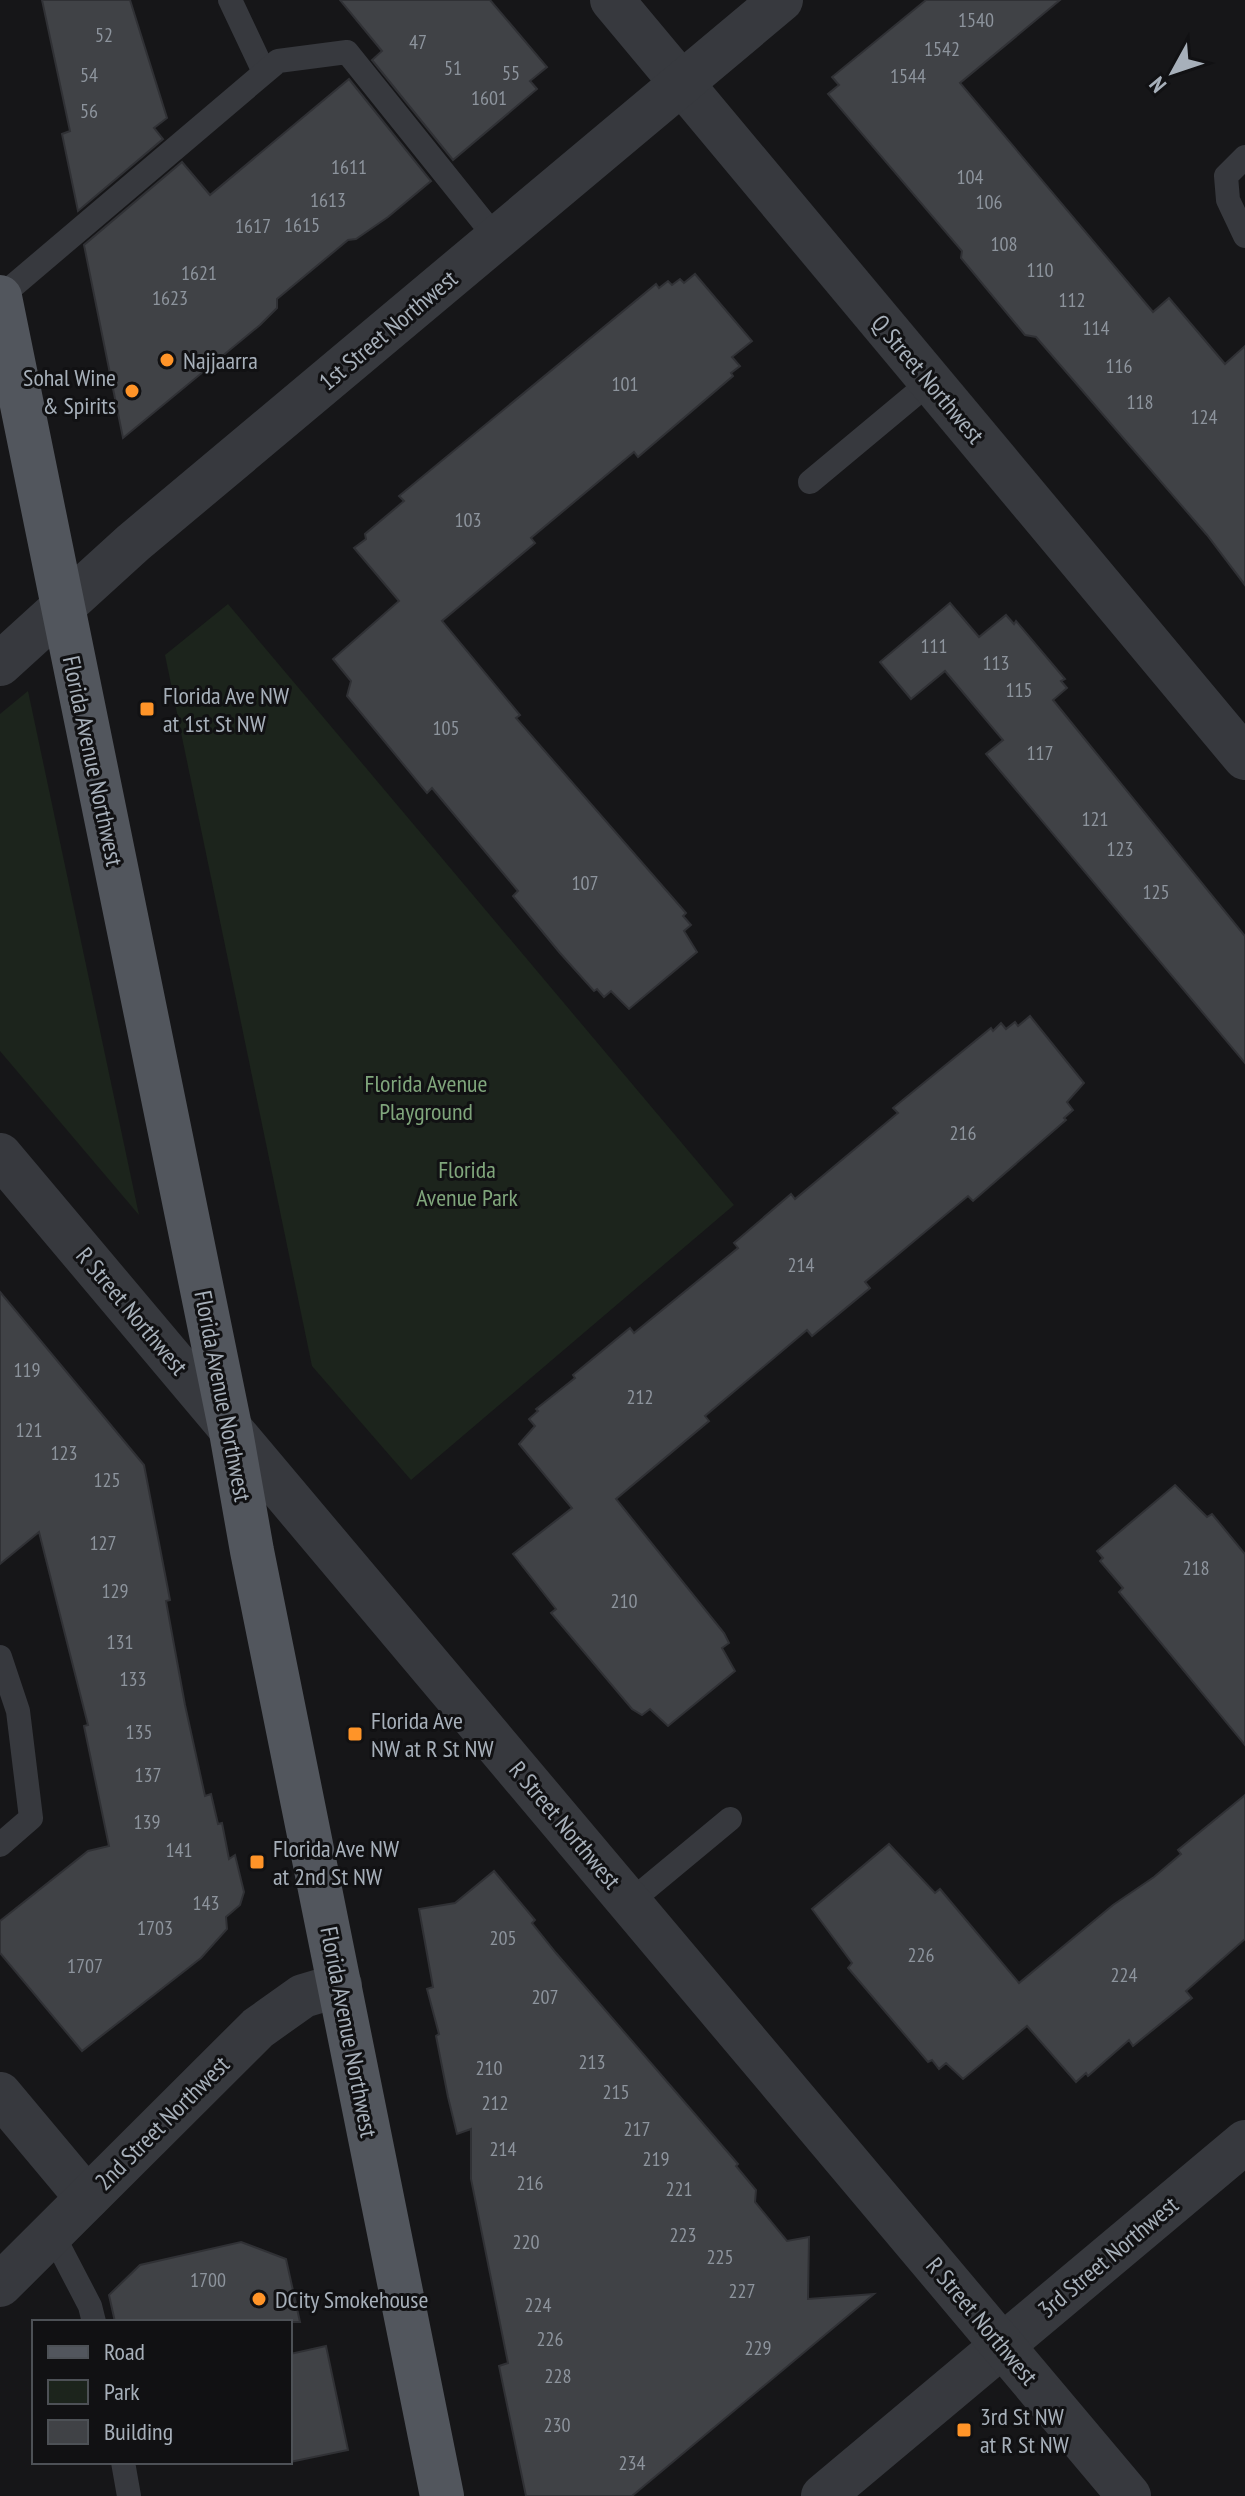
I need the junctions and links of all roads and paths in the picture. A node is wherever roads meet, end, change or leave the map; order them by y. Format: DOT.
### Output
graph roads {
  1 [pos="230,0"];
  2 [pos="612,0"];
  3 [pos="781,0"];
  4 [pos="264,72"];
  5 [pos="682,83"];
  6 [pos="1245,157"];
  7 [pos="1245,236"];
  8 [pos="497,239"];
  9 [pos="0,297"];
  10 [pos="930,382"];
  11 [pos="810,482"];
  12 [pos="62,608"];
  13 [pos="0,664"];
  14 [pos="1245,758"];
  15 [pos="0,1155"];
  16 [pos="231,1432"];
  17 [pos="0,1657"];
  18 [pos="730,1819"];
  19 [pos="0,1845"];
  20 [pos="630,1902"];
  21 [pos="340,1985"];
  22 [pos="0,2094"];
  23 [pos="1245,2142"];
  24 [pos="87,2198"];
  25 [pos="52,2233"];
  26 [pos="0,2285"];
  27 [pos="94,2320"];
  28 [pos="1003,2345"];
  29 [pos="123,2464"];
  30 [pos="129,2496"];
  31 [pos="442,2496"];
  32 [pos="823,2496"];
  33 [pos="1129,2496"];
  1 -- 4 [label="lane"];
  2 -- 5 [label="street, Q Street Northwest"];
  3 -- 5 [label="street, 1st Street Northwest"];
  4 -- 8 [label="lane"];
  4 -- 9 [label="lane"];
  5 -- 8 [label="street, 1st Street Northwest"];
  5 -- 10 [label="street, Q Street Northwest"];
  6 -- 7 [label="lane"];
  8 -- 12 [label="street, 1st Street Northwest"];
  9 -- 12 [label="main road, Florida Avenue Northwest"];
  10 -- 11 [label="lane"];
  10 -- 14 [label="street, Q Street Northwest"];
  12 -- 13 [label="street, 1st Street Northwest"];
  12 -- 16 [label="main road, Florida Avenue Northwest"];
  15 -- 16 [label="street, R Street Northwest"];
  16 -- 20 [label="street, R Street Northwest"];
  16 -- 21 [label="main road, Florida Avenue Northwest"];
  17 -- 19 [label="lane"];
  18 -- 20 [label="lane"];
  20 -- 28 [label="street, R Street Northwest"];
  21 -- 24 [label="street, 2nd Street Northwest"];
  21 -- 31 [label="main road, Florida Avenue Northwest"];
  22 -- 24 [label="street"];
  23 -- 28 [label="street, 3rd Street Northwest"];
  24 -- 25 [label="street, 2nd Street Northwest"];
  25 -- 26 [label="street, 2nd Street Northwest"];
  25 -- 27 [label="lane"];
  28 -- 32 [label="street, 3rd Street Northwest"];
  28 -- 33 [label="street, R Street Northwest"];
  29 -- 30 [label="lane"];
}
